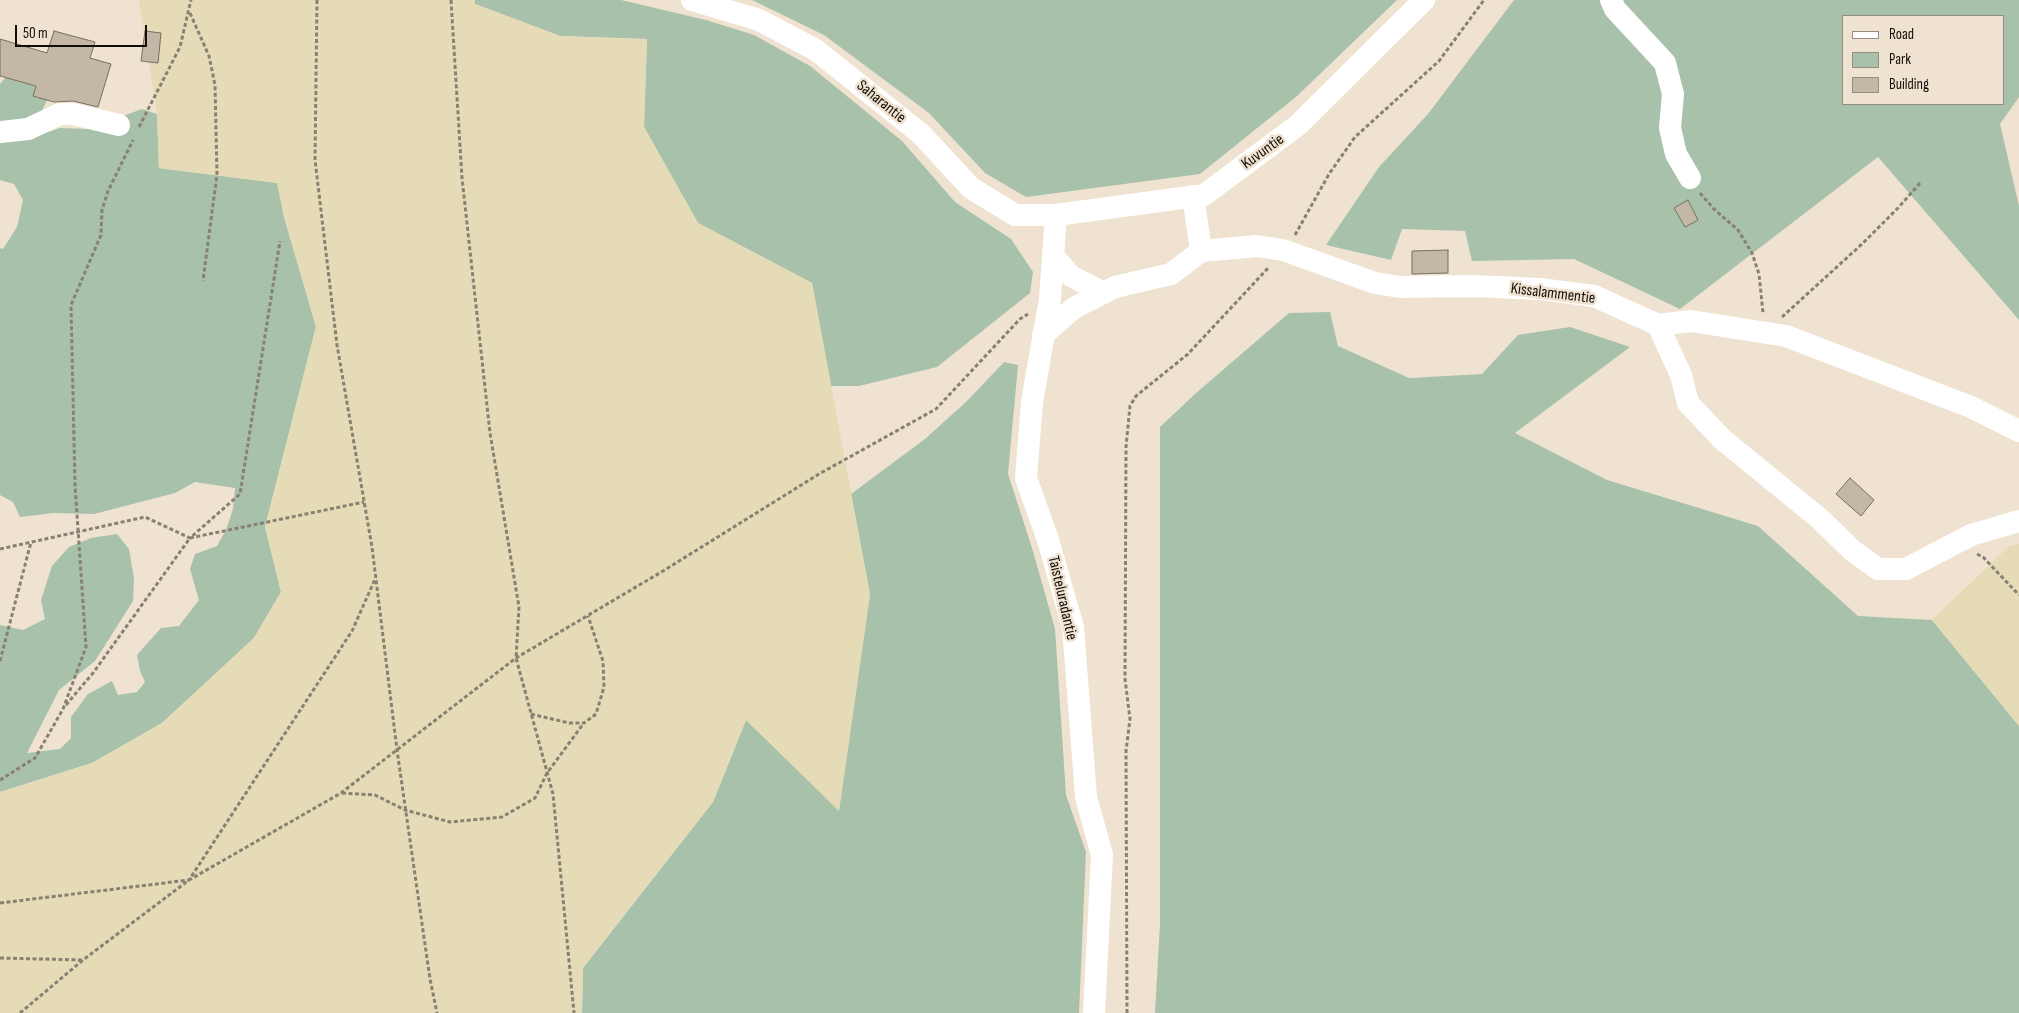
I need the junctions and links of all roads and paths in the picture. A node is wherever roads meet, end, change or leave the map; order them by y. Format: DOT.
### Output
graph roads {
  1 [pos="192,0"];
  2 [pos="317,0"];
  3 [pos="451,0"];
  4 [pos="692,0"];
  5 [pos="1424,0"];
  6 [pos="1484,0"];
  7 [pos="1610,0"];
  8 [pos="190,12"];
  9 [pos="130,131"];
  10 [pos="0,132"];
  11 [pos="1690,178"];
  12 [pos="1921,182"];
  13 [pos="1193,196"];
  14 [pos="1056,215"];
  15 [pos="280,241"];
  16 [pos="1283,250"];
  17 [pos="1200,251"];
  18 [pos="1053,256"];
  19 [pos="203,281"];
  20 [pos="1104,293"];
  21 [pos="1050,299"];
  22 [pos="1658,325"];
  23 [pos="1765,333"];
  24 [pos="1043,336"];
  25 [pos="2019,431"];
  26 [pos="364,502"];
  27 [pos="2019,521"];
  28 [pos="77,532"];
  29 [pos="190,538"];
  30 [pos="31,542"];
  31 [pos="1954,543"];
  32 [pos="0,549"];
  33 [pos="376,576"];
  34 [pos="2019,595"];
  35 [pos="588,616"];
  36 [pos="516,658"];
  37 [pos="0,661"];
  38 [pos="62,708"];
  39 [pos="531,714"];
  40 [pos="584,723"];
  41 [pos="397,750"];
  42 [pos="547,772"];
  43 [pos="0,780"];
  44 [pos="341,793"];
  45 [pos="405,810"];
  46 [pos="189,880"];
  47 [pos="0,903"];
  48 [pos="0,958"];
  49 [pos="83,960"];
  50 [pos="20,1013"];
  51 [pos="437,1013"];
  52 [pos="574,1013"];
  53 [pos="1094,1013"];
  54 [pos="1127,1013"];
  1 -- 8 [label="path"];
  2 -- 26 [label="path"];
  3 -- 36 [label="path"];
  4 -- 14 [label="street, Saharantie"];
  5 -- 13 [label="street, Kuvuntie"];
  6 -- 16 [label="path"];
  7 -- 11 [label="street"];
  8 -- 9 [label="path"];
  8 -- 19 [label="path"];
  9 -- 10 [label="street"];
  9 -- 28 [label="path"];
  11 -- 23 [label="path"];
  12 -- 23 [label="path"];
  13 -- 14 [label="street, Kuvuntie"];
  13 -- 17 [label="street"];
  14 -- 18 [label="street, Taisteluradantie"];
  15 -- 29 [label="path"];
  16 -- 17 [label="street, Kissalammentie"];
  16 -- 22 [label="street, Kissalammentie"];
  16 -- 54 [label="path"];
  17 -- 20 [label="street"];
  18 -- 20 [label="street"];
  18 -- 21 [label="street, Taisteluradantie"];
  20 -- 24 [label="street"];
  21 -- 24 [label="street, Taisteluradantie"];
  21 -- 35 [label="path"];
  22 -- 23 [label="street"];
  22 -- 31 [label="street"];
  23 -- 25 [label="street"];
  24 -- 53 [label="street, Taisteluradantie"];
  26 -- 29 [label="path"];
  26 -- 33 [label="path"];
  27 -- 31 [label="street"];
  28 -- 29 [label="path"];
  28 -- 30 [label="path"];
  28 -- 38 [label="path"];
  29 -- 38 [label="path"];
  30 -- 32 [label="path"];
  30 -- 37 [label="path"];
  31 -- 34 [label="path"];
  33 -- 41 [label="path"];
  33 -- 46 [label="path"];
  35 -- 36 [label="path"];
  35 -- 40 [label="path"];
  36 -- 39 [label="path"];
  36 -- 41 [label="path"];
  38 -- 43 [label="path"];
  39 -- 40 [label="path"];
  39 -- 42 [label="path"];
  40 -- 42 [label="path"];
  41 -- 44 [label="path"];
  41 -- 45 [label="path"];
  42 -- 45 [label="path"];
  42 -- 52 [label="path"];
  44 -- 45 [label="path"];
  44 -- 46 [label="path"];
  45 -- 51 [label="path"];
  46 -- 47 [label="path"];
  46 -- 49 [label="path"];
  48 -- 49 [label="path"];
  49 -- 50 [label="path"];
}
